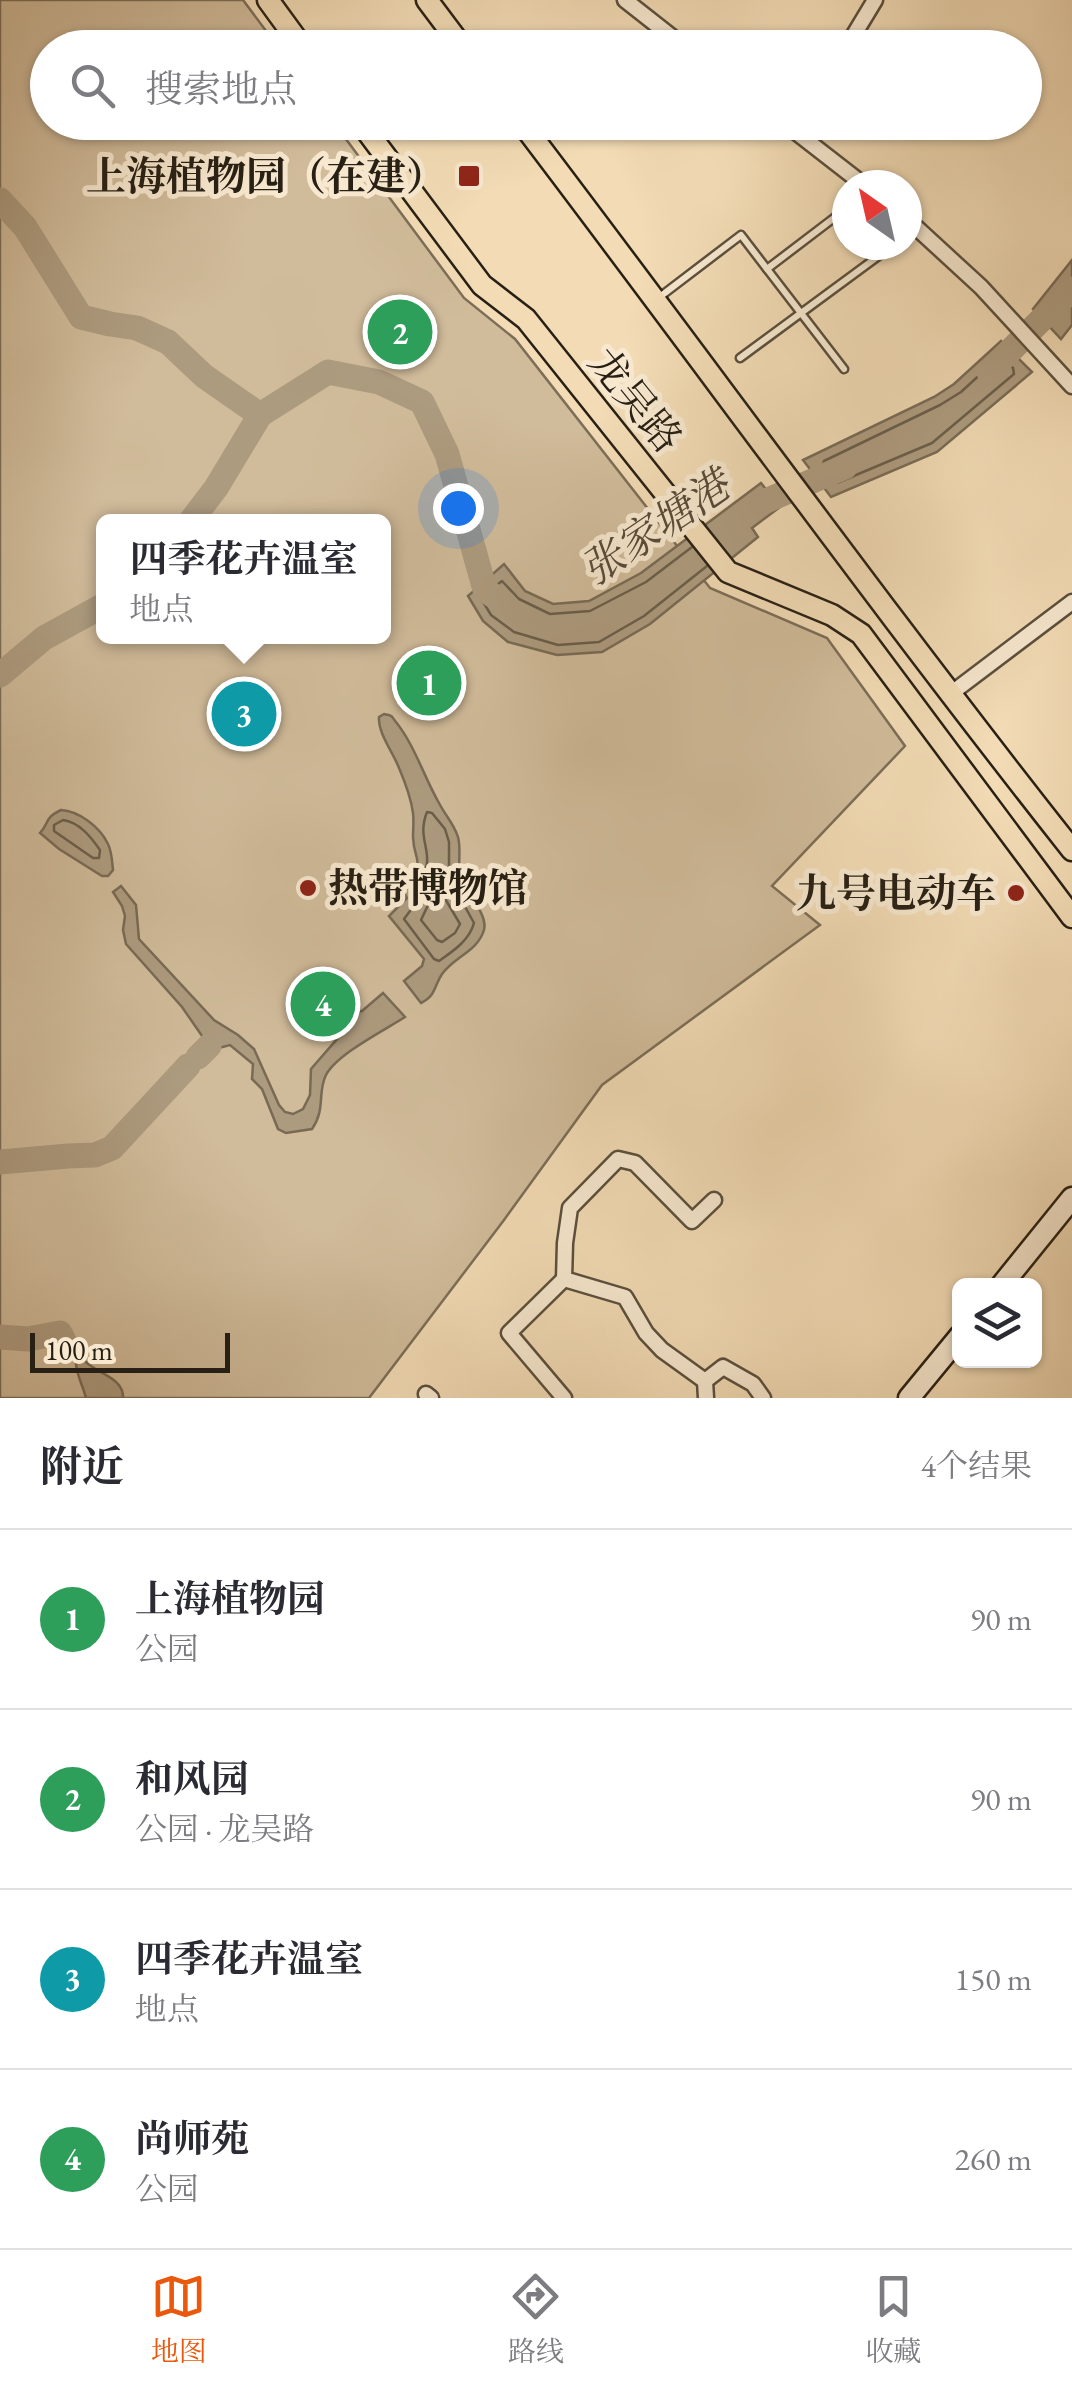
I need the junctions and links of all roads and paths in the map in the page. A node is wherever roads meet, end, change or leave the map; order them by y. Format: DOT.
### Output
graph roads {
  1 [pos="268,0"];
  2 [pos="427,0"];
  3 [pos="624,0"];
  4 [pos="874,0"];
  5 [pos="290,30"];
  6 [pos="450,30"];
  7 [pos="663,30"];
  8 [pos="856,30"];
  9 [pos="373,140"];
  10 [pos="534,140"];
  11 [pos="810,140"];
  12 [pos="846,170"];
  13 [pos="832,219"];
  14 [pos="922,233"];
  15 [pos="873,260"];
  16 [pos="767,268"];
  17 [pos="656,300"];
  18 [pos="801,313"];
  19 [pos="740,358"];
  20 [pos="844,369"];
  21 [pos="1072,386"];
  22 [pos="1072,602"];
  23 [pos="949,695"];
  24 [pos="1072,850"];
  25 [pos="1072,917"];
  26 [pos="1072,1198"];
  27 [pos="714,1200"];
  28 [pos="1007,1278"];
  29 [pos="564,1279"];
  30 [pos="952,1346"];
  31 [pos="705,1381"];
  32 [pos="754,1384"];
  33 [pos="564,1398"];
  34 [pos="706,1398"];
  35 [pos="743,1398"];
  36 [pos="763,1398"];
  37 [pos="909,1398"];
  1 -- 5 [label="main road"];
  2 -- 6 [label="main road"];
  3 -- 7 [label="street"];
  4 -- 8 [label="street"];
  9 -- 25 [label="main road, 龙吴路"];
  10 -- 17 [label="main road, 龙吴路"];
  11 -- 12 [label="street"];
  13 -- 16 [label="lane"];
  14 -- 21 [label="street"];
  15 -- 18 [label="lane"];
  16 -- 17 [label="lane"];
  16 -- 18 [label="lane"];
  17 -- 23 [label="main road, 龙吴路"];
  18 -- 19 [label="lane"];
  18 -- 20 [label="lane"];
  22 -- 23 [label="street"];
  23 -- 24 [label="main road, 龙吴路"];
  26 -- 28 [label="street"];
  27 -- 29 [label="street"];
  29 -- 31 [label="street"];
  29 -- 33 [label="street"];
  30 -- 37 [label="street"];
  31 -- 32 [label="street"];
  31 -- 34 [label="street"];
  32 -- 35 [label="street"];
  32 -- 36 [label="street"];
}
